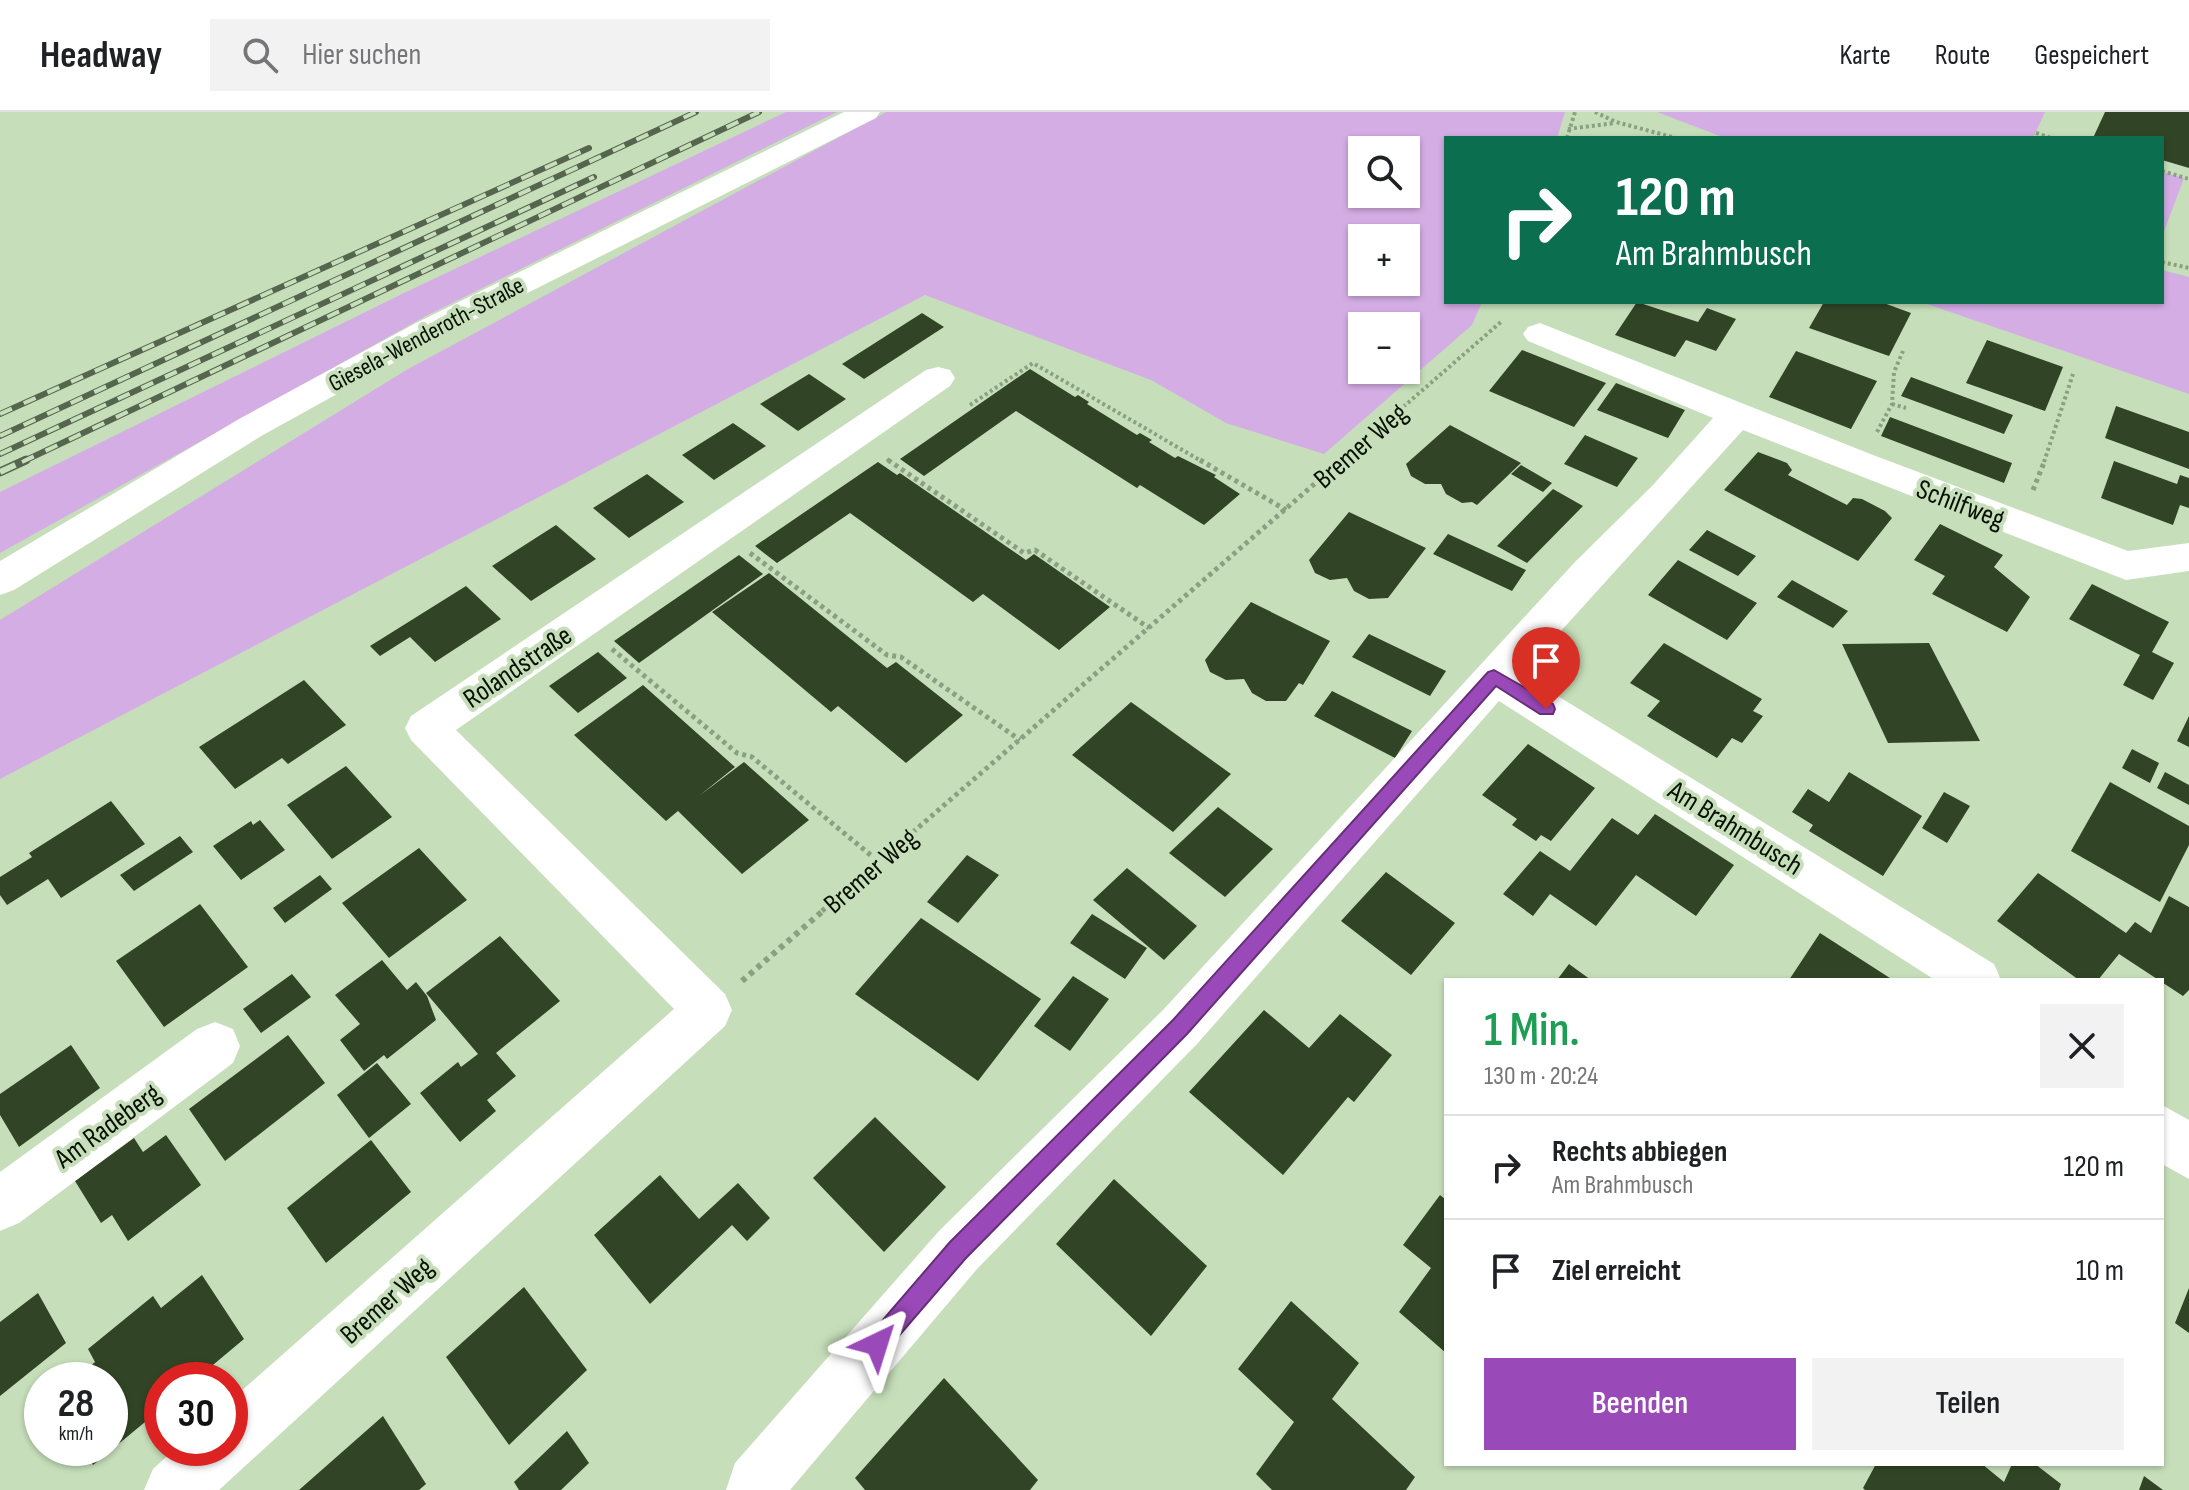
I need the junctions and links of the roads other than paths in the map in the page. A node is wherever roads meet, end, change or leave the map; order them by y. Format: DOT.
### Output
graph roads {
  1 [pos="866,112"];
  2 [pos="1540,334"];
  3 [pos="938,378"];
  4 [pos="1736,415"];
  5 [pos="2189,557"];
  6 [pos="0,580"];
  7 [pos="1494,677"];
  8 [pos="1974,978"];
  9 [pos="708,1010"];
  10 [pos="215,1046"];
  11 [pos="2164,1133"];
  12 [pos="2189,1153"];
  13 [pos="0,1204"];
  14 [pos="248,1424"];
  15 [pos="201,1466"];
  16 [pos="174,1490"];
  17 [pos="756,1490"];
  1 -- 6 [label="street, Giesela-Wenderoth-Straße"];
  2 -- 4 [label="street, Schilfweg"];
  3 -- 9 [label="street, Rolandstraße"];
  4 -- 5 [label="street, Schilfweg"];
  4 -- 7 [label="street"];
  7 -- 8 [label="street, Am Brahmbusch"];
  7 -- 17 [label="street"];
  9 -- 14 [label="street, Bremer Weg"];
  10 -- 13 [label="street, Am Radeberg"];
  11 -- 12 [label="street"];
  15 -- 16 [label="street"];
}
